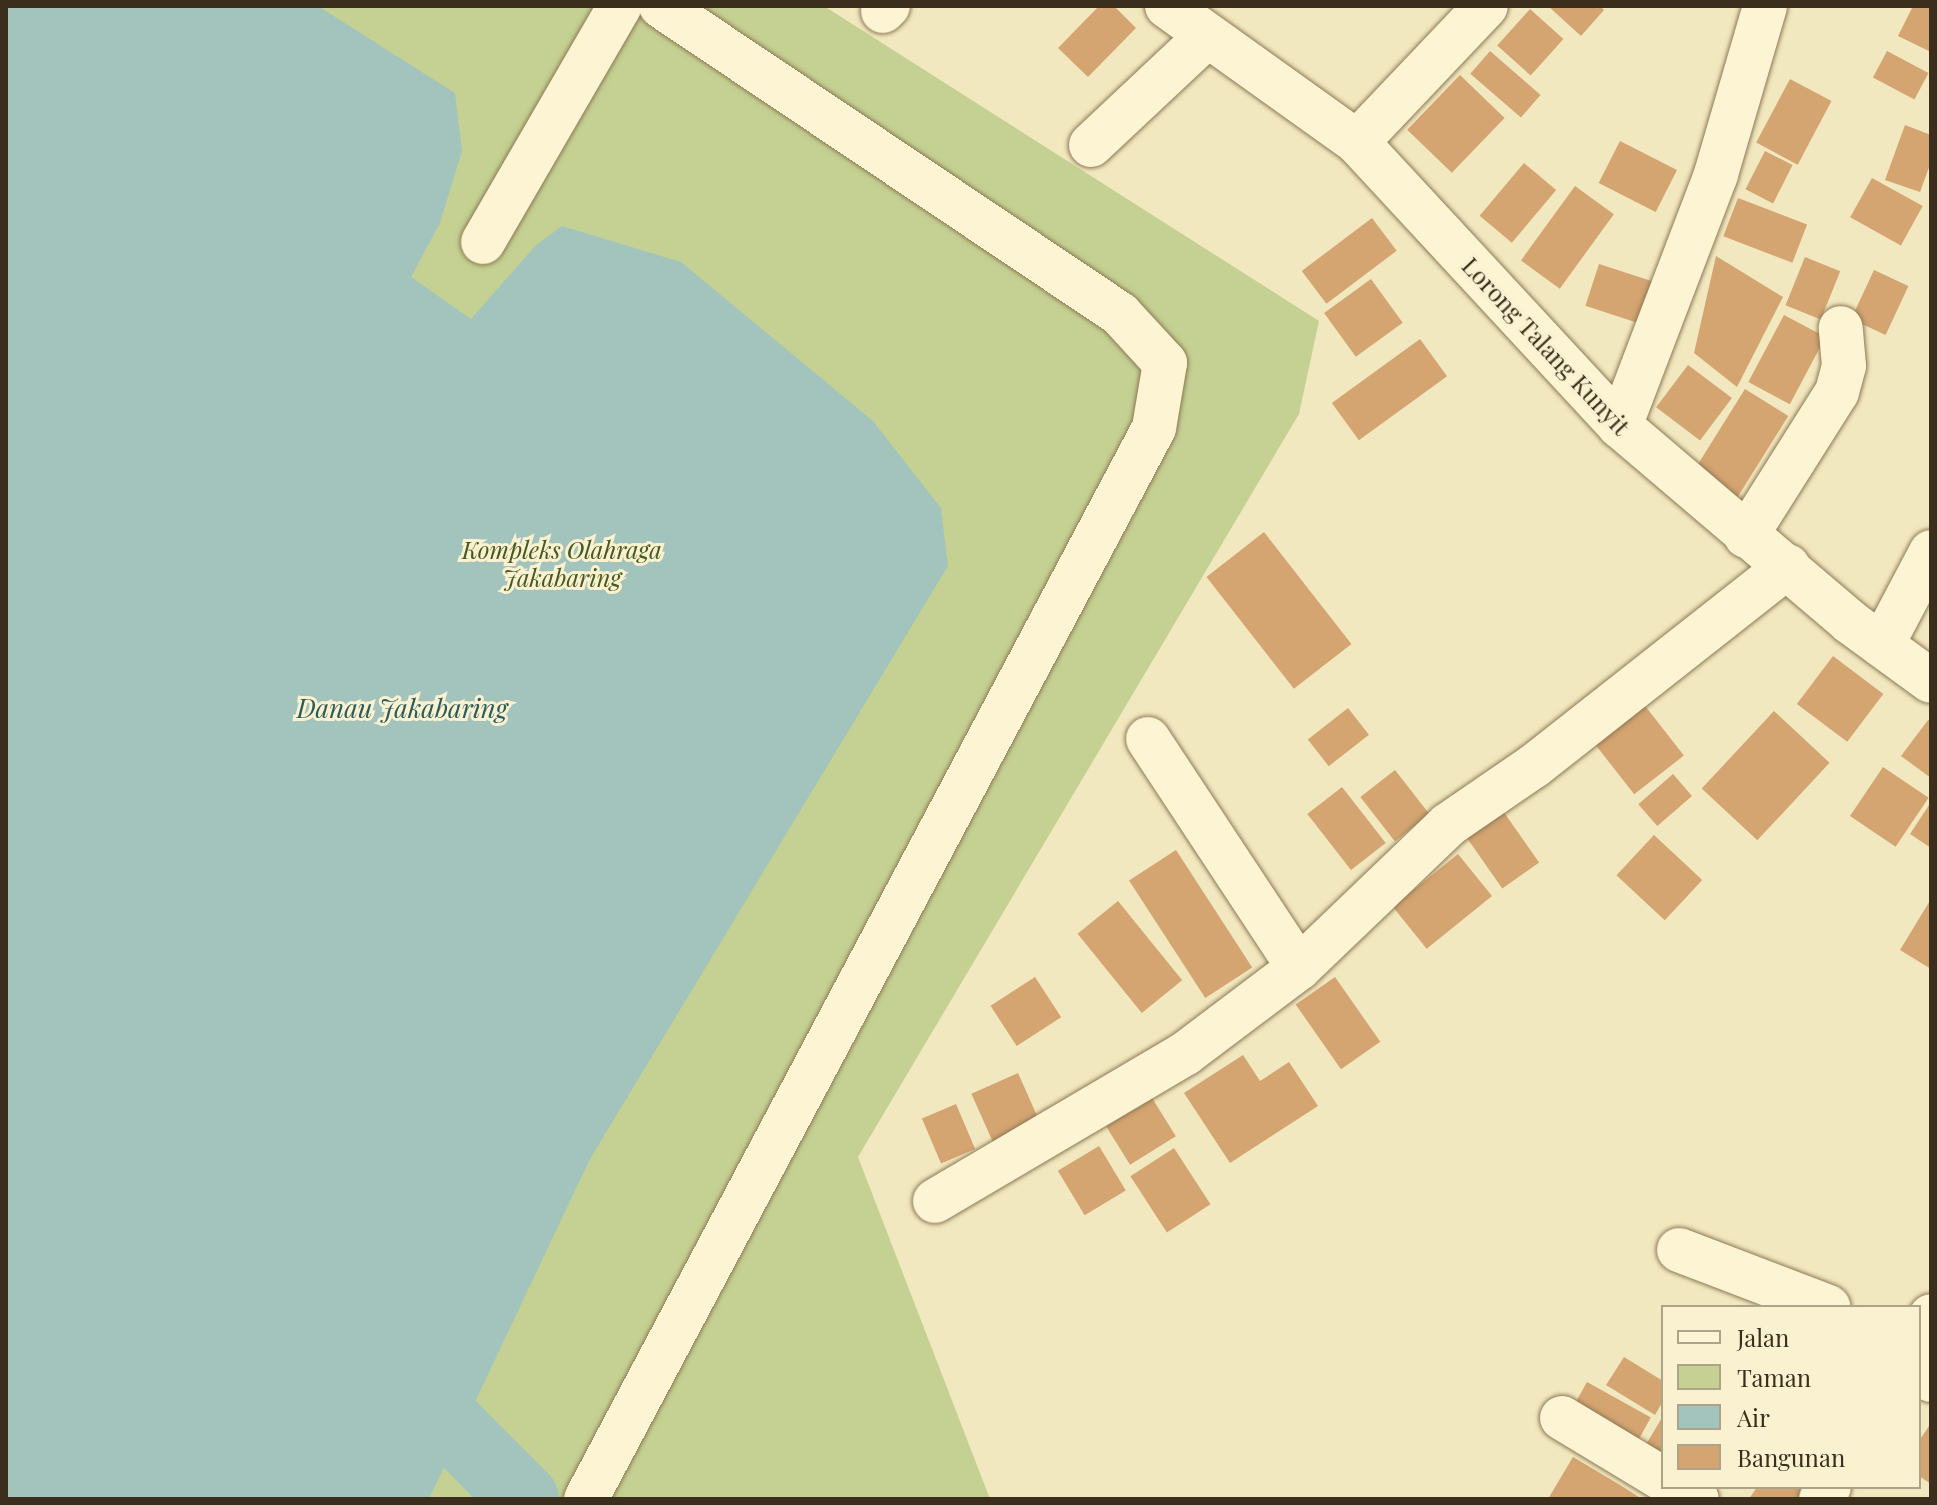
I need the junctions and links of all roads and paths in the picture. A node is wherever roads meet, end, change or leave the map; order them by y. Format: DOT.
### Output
graph roads {
  1 [pos="620,6"];
  2 [pos="661,6"];
  3 [pos="1486,6"];
  4 [pos="1765,6"];
  5 [pos="1185,16"];
  6 [pos="1357,142"];
  7 [pos="1091,145"];
  8 [pos="483,242"];
  9 [pos="1841,328"];
  10 [pos="1620,426"];
  11 [pos="1746,536"];
  12 [pos="1931,552"];
  13 [pos="1788,566"];
  14 [pos="1882,645"];
  15 [pos="1931,681"];
  16 [pos="1148,739"];
  17 [pos="1299,968"];
  18 [pos="935,1201"];
  19 [pos="1679,1250"];
  20 [pos="1823,1305"];
  21 [pos="1931,1316"];
  22 [pos="1921,1334"];
  23 [pos="1562,1418"];
  24 [pos="1661,1478"];
  25 [pos="586,1499"];
  1 -- 8 [label="street"];
  2 -- 25 [label="street"];
  3 -- 6 [label="street"];
  4 -- 10 [label="street"];
  5 -- 6 [label="street, Lorong Talang Kunyit"];
  5 -- 7 [label="street"];
  6 -- 10 [label="street, Lorong Talang Kunyit"];
  9 -- 11 [label="street"];
  10 -- 11 [label="street, Lorong Talang Kunyit"];
  11 -- 13 [label="street, Lorong Talang Kunyit"];
  12 -- 14 [label="street"];
  13 -- 14 [label="street, Lorong Talang Kunyit"];
  13 -- 17 [label="street"];
  14 -- 15 [label="street, Lorong Talang Kunyit"];
  16 -- 17 [label="street"];
  17 -- 18 [label="street"];
  19 -- 20 [label="street"];
  21 -- 22 [label="street"];
  23 -- 24 [label="street"];
}
